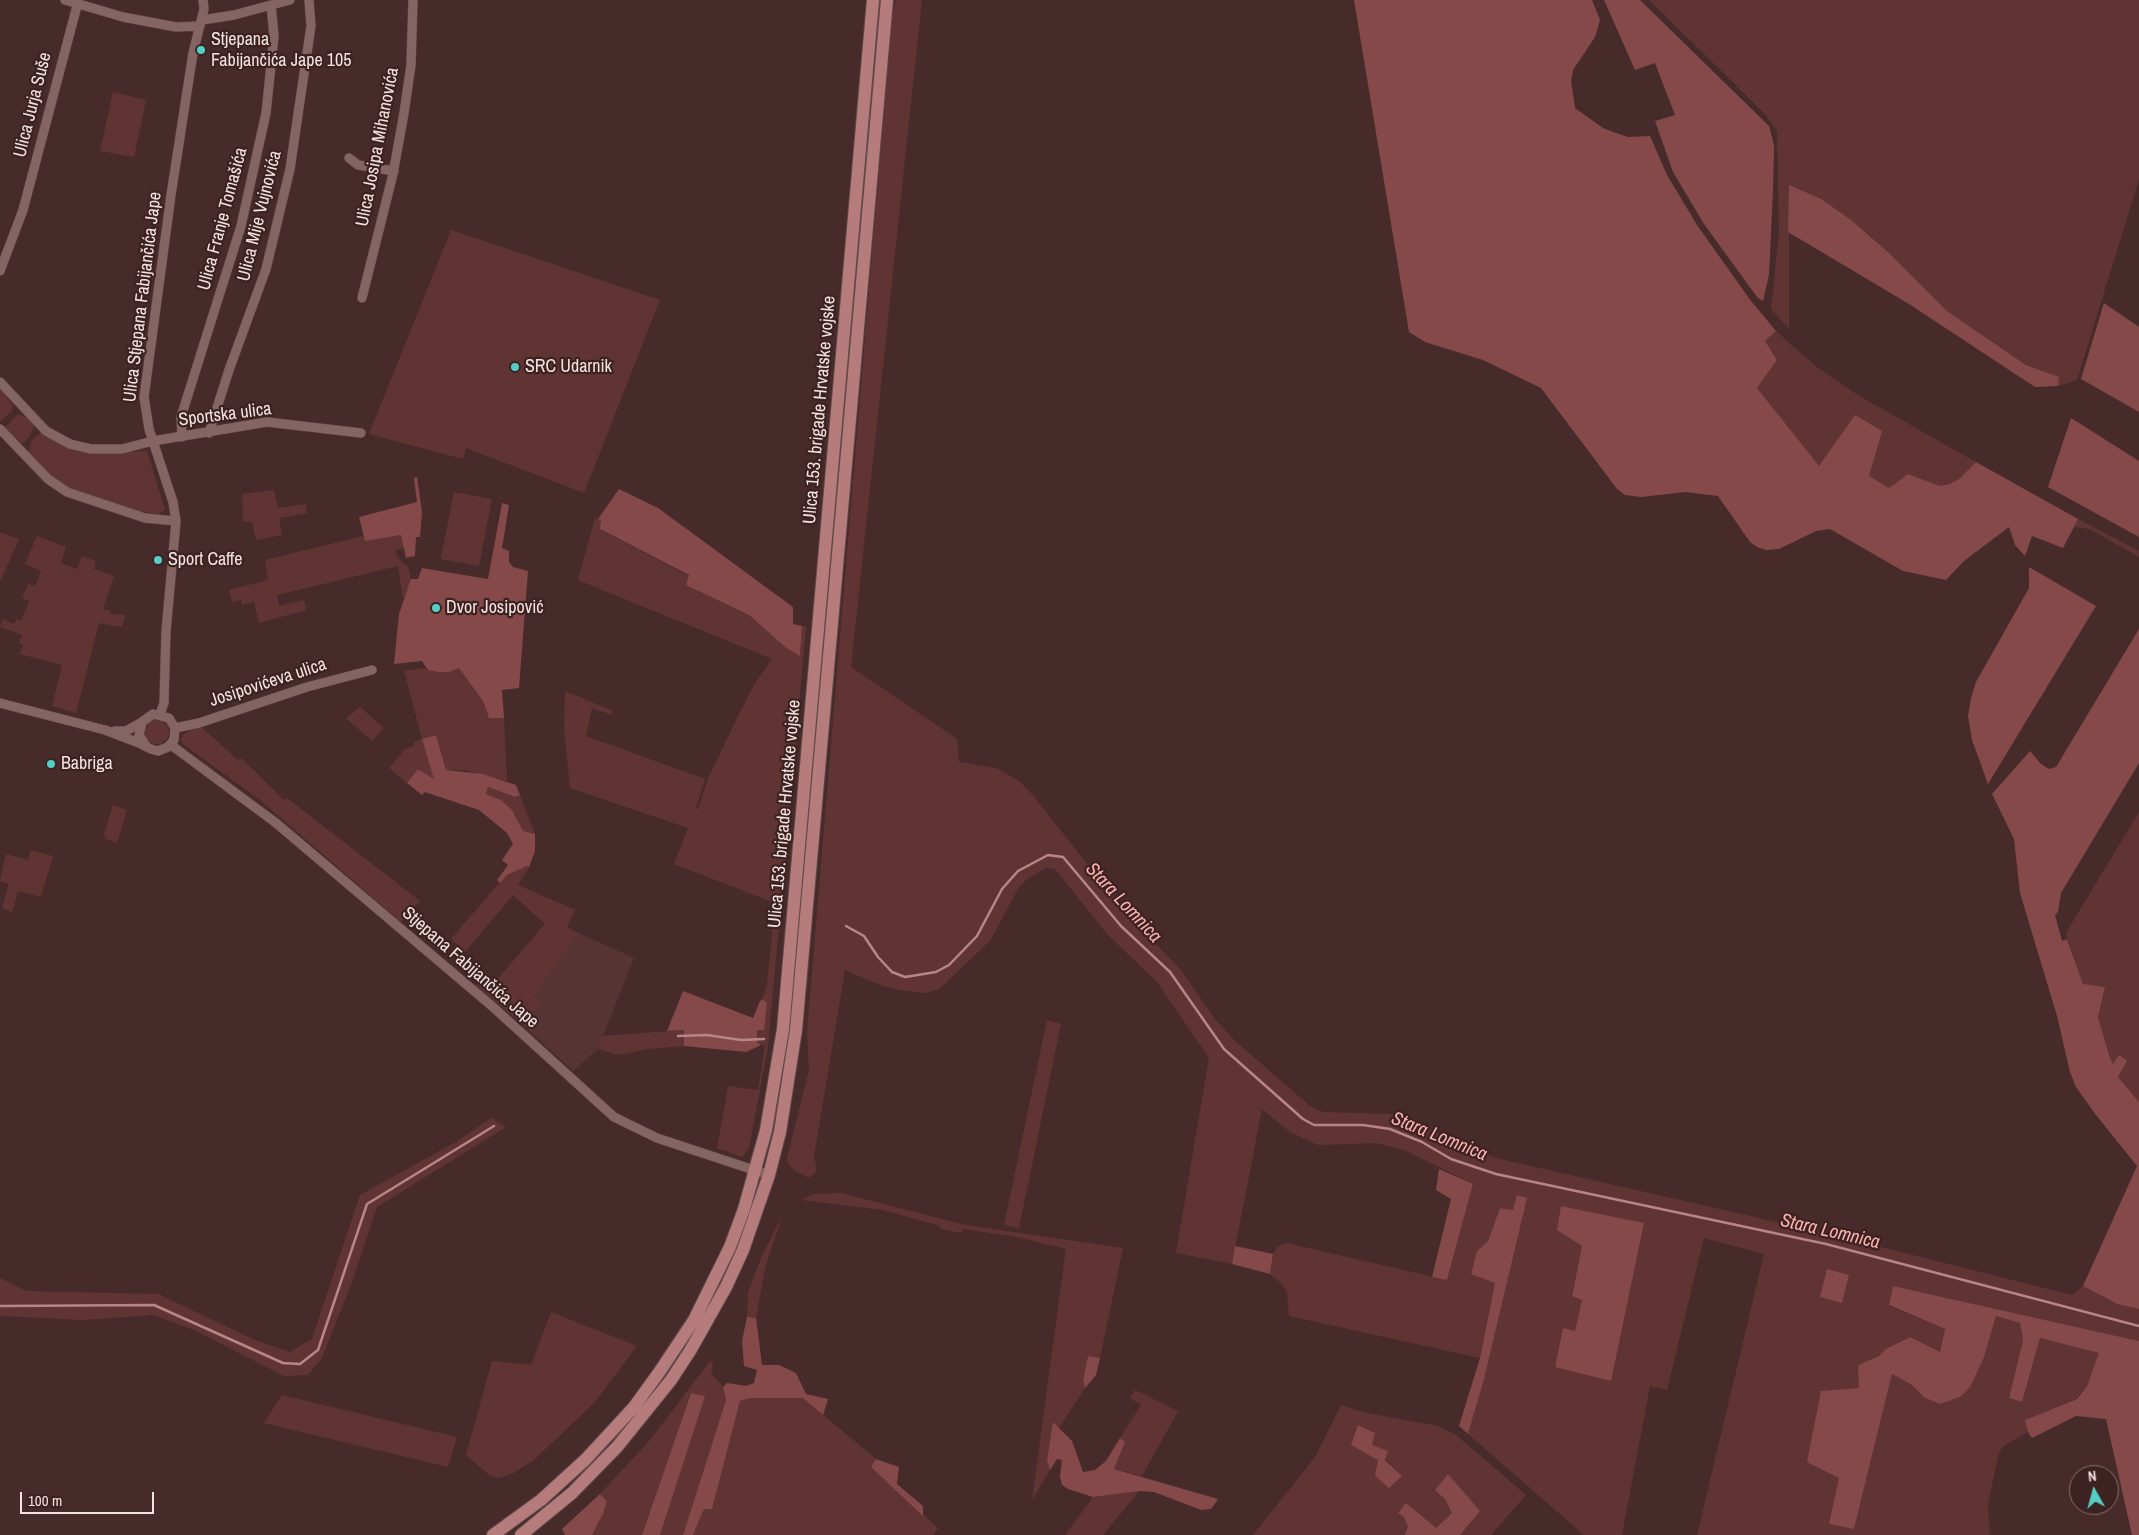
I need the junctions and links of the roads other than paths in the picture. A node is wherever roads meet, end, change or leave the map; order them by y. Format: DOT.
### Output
graph roads {
  1 [pos="65,0"];
  2 [pos="203,0"];
  3 [pos="290,0"];
  4 [pos="309,0"];
  5 [pos="413,0"];
  6 [pos="873,0"];
  7 [pos="887,0"];
  8 [pos="78,2"];
  9 [pos="271,5"];
  10 [pos="201,23"];
  11 [pos="349,158"];
  12 [pos="394,171"];
  13 [pos="0,271"];
  14 [pos="362,298"];
  15 [pos="0,382"];
  16 [pos="0,430"];
  17 [pos="360,432"];
  18 [pos="209,433"];
  19 [pos="182,437"];
  20 [pos="153,441"];
  21 [pos="176,521"];
  22 [pos="372,670"];
  23 [pos="0,702"];
  24 [pos="160,714"];
  25 [pos="142,722"];
  26 [pos="175,728"];
  27 [pos="105,730"];
  28 [pos="171,745"];
  29 [pos="146,746"];
  30 [pos="756,1172"];
  31 [pos="770,1175"];
  32 [pos="492,1535"];
  33 [pos="521,1535"];
  1 -- 8 [label="street"];
  2 -- 10 [label="street, Ulica Stjepana Fabijančića Jape"];
  3 -- 9 [label="street"];
  4 -- 18 [label="street, Ulica Mije Vujnovića"];
  5 -- 12 [label="street, Ulica Josipa Mihanovića"];
  6 -- 30 [label="main road, Ulica 153. brigade Hrvatske vojske"];
  7 -- 31 [label="main road, Ulica 153. brigade Hrvatske vojske"];
  8 -- 10 [label="street"];
  8 -- 13 [label="street, Ulica Jurja Suše"];
  9 -- 10 [label="street"];
  9 -- 19 [label="street, Ulica Franje Tomašića"];
  10 -- 20 [label="street, Ulica Stjepana Fabijančića Jape"];
  11 -- 12 [label="street"];
  12 -- 14 [label="street, Ulica Josipa Mihanovića"];
  15 -- 20 [label="street, Sportska ulica"];
  16 -- 21 [label="street"];
  17 -- 18 [label="street, Sportska ulica"];
  18 -- 19 [label="street, Sportska ulica"];
  19 -- 20 [label="street, Sportska ulica"];
  20 -- 21 [label="street, Ulica Stjepana Fabijančića Jape"];
  21 -- 24 [label="street, Ulica Stjepana Fabijančića Jape"];
  22 -- 26 [label="street, Josipovićeva ulica"];
  23 -- 27 [label="street"];
  24 -- 25 [label="street"];
  24 -- 26 [label="street"];
  25 -- 27 [label="street"];
  25 -- 29 [label="street"];
  26 -- 28 [label="street"];
  27 -- 29 [label="street"];
  28 -- 29 [label="street"];
  28 -- 30 [label="street, Stjepana Fabijančića Jape"];
  30 -- 31 [label="street, Stjepana Fabijančića Jape"];
  30 -- 32 [label="main road, Ulica 153. brigade Hrvatske vojske"];
  31 -- 33 [label="main road, Ulica 153. brigade Hrvatske vojske"];
}
